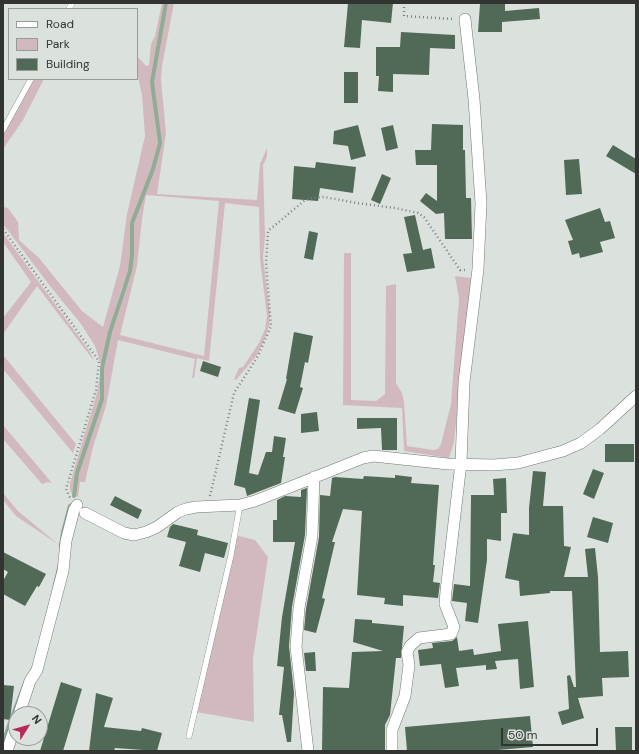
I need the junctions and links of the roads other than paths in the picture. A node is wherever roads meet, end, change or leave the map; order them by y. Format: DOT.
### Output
graph roads {
  1 [pos="465,19"];
  2 [pos="30,80"];
  3 [pos="3,130"];
  4 [pos="636,396"];
  5 [pos="461,463"];
  6 [pos="314,477"];
  7 [pos="240,505"];
  8 [pos="22,706"];
  9 [pos="188,736"];
  10 [pos="308,751"];
  11 [pos="392,751"];
  1 -- 5 [label="street"];
  2 -- 3 [label="lane"];
  4 -- 5 [label="street"];
  5 -- 6 [label="street"];
  5 -- 11 [label="street"];
  6 -- 7 [label="street"];
  6 -- 10 [label="street"];
  7 -- 8 [label="street"];
  7 -- 9 [label="lane"];
}
